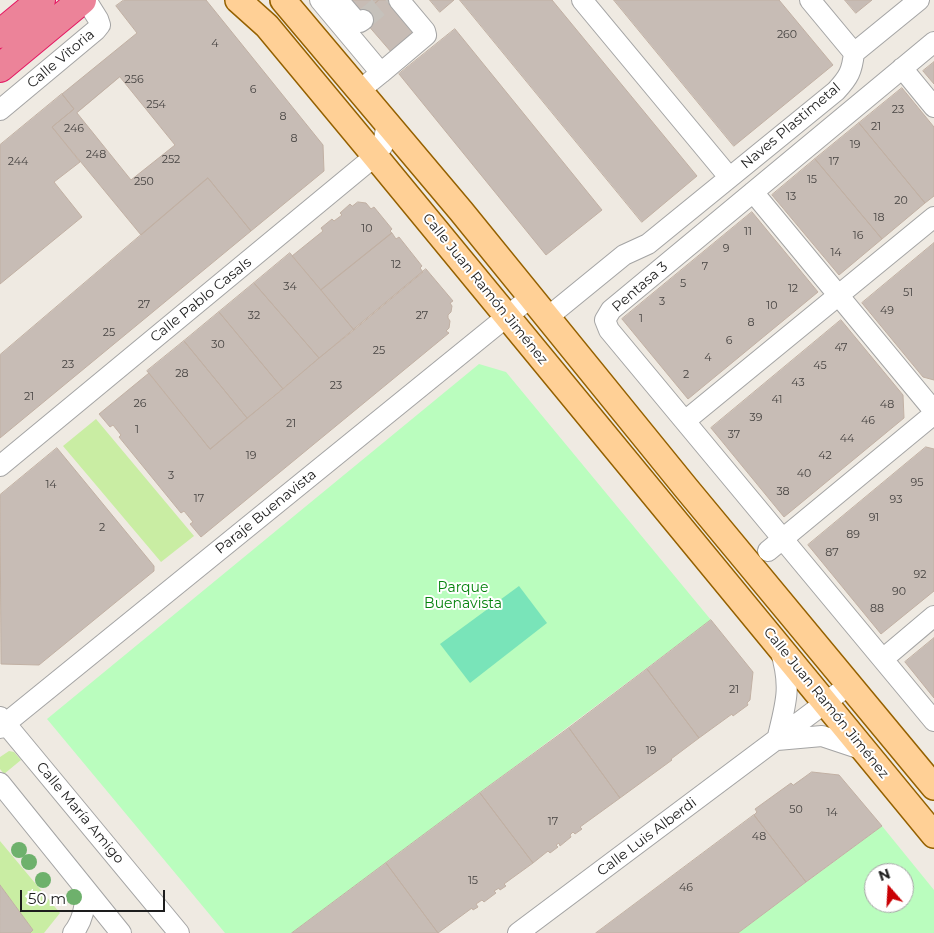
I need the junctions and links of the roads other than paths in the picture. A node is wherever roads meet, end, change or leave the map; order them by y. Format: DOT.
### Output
graph roads {
  1 [pos="41,0"];
  2 [pos="82,0"];
  3 [pos="86,0"];
  4 [pos="238,0"];
  5 [pos="283,0"];
  6 [pos="320,0"];
  7 [pos="338,0"];
  8 [pos="399,0"];
  9 [pos="582,0"];
  10 [pos="810,0"];
  11 [pos="919,0"];
  12 [pos="364,20"];
  13 [pos="0,34"];
  14 [pos="934,42"];
  15 [pos="854,54"];
  16 [pos="0,68"];
  17 [pos="902,68"];
  18 [pos="381,73"];
  19 [pos="360,90"];
  20 [pos="934,107"];
  21 [pos="0,110"];
  22 [pos="387,123"];
  23 [pos="375,156"];
  24 [pos="729,177"];
  25 [pos="753,192"];
  26 [pos="934,217"];
  27 [pos="838,296"];
  28 [pos="531,297"];
  29 [pos="508,316"];
  30 [pos="548,317"];
  31 [pos="934,413"];
  32 [pos="685,421"];
  33 [pos="0,466"];
  34 [pos="767,551"];
  35 [pos="728,583"];
  36 [pos="934,616"];
  37 [pos="780,647"];
  38 [pos="883,659"];
  39 [pos="850,685"];
  40 [pos="825,703"];
  41 [pos="934,720"];
  42 [pos="2,723"];
  43 [pos="777,740"];
  44 [pos="864,750"];
  45 [pos="0,783"];
  46 [pos="934,787"];
  47 [pos="931,824"];
  48 [pos="86,891"];
  49 [pos="119,930"];
  50 [pos="74,931"];
  51 [pos="179,933"];
  52 [pos="518,933"];
  1 -- 13 [label="highway"];
  2 -- 16 [label="highway"];
  3 -- 21 [label="street, Calle Vitoria"];
  4 -- 23 [label="main road, Calle Juan Ramón Jiménez"];
  5 -- 19 [label="main road, Calle Juan Ramón Jiménez"];
  6 -- 18 [label="street"];
  7 -- 12 [label="street"];
  8 -- 18 [label="street"];
  9 -- 24 [label="street, Naves Plastimetal"];
  10 -- 15 [label="street"];
  11 -- 15 [label="street"];
  14 -- 17 [label="street, Pentasa 3"];
  15 -- 24 [label="street, Naves Plastimetal"];
  17 -- 20 [label="street"];
  17 -- 25 [label="street, Pentasa 3"];
  18 -- 19 [label="street"];
  19 -- 22 [label="main road, Calle Juan Ramón Jiménez"];
  22 -- 23 [label="street, Calle Pablo Casals"];
  22 -- 28 [label="main road, Calle Juan Ramón Jiménez"];
  23 -- 29 [label="main road, Calle Juan Ramón Jiménez"];
  23 -- 33 [label="street, Calle Pablo Casals"];
  24 -- 30 [label="street, Naves Plastimetal"];
  25 -- 27 [label="street"];
  25 -- 32 [label="street, Pentasa 3"];
  26 -- 27 [label="street"];
  27 -- 31 [label="street"];
  27 -- 32 [label="street"];
  28 -- 29 [label="street, Paraje Buenavista"];
  28 -- 30 [label="main road, Calle Juan Ramón Jiménez"];
  29 -- 35 [label="main road, Calle Juan Ramón Jiménez"];
  29 -- 42 [label="street, Paraje Buenavista"];
  30 -- 34 [label="main road, Calle Juan Ramón Jiménez"];
  31 -- 34 [label="street"];
  32 -- 34 [label="street, Pentasa 3"];
  34 -- 35 [label="street"];
  34 -- 38 [label="street, Pentasa 3"];
  34 -- 39 [label="main road, Calle Juan Ramón Jiménez"];
  35 -- 37 [label="main road, Calle Juan Ramón Jiménez"];
  36 -- 38 [label="street"];
  37 -- 40 [label="main road, Calle Juan Ramón Jiménez"];
  37 -- 43 [label="street"];
  38 -- 41 [label="street, Pentasa 3"];
  39 -- 40 [label="street, Calle Luis Alberdi"];
  39 -- 46 [label="main road, Calle Juan Ramón Jiménez"];
  40 -- 43 [label="street, Calle Luis Alberdi"];
  40 -- 44 [label="main road, Calle Juan Ramón Jiménez"];
  42 -- 51 [label="street, Calle María Amigo"];
  43 -- 44 [label="street"];
  43 -- 52 [label="street, Calle Luis Alberdi"];
  44 -- 47 [label="main road, Calle Juan Ramón Jiménez"];
  45 -- 48 [label="street"];
  48 -- 49 [label="street"];
  48 -- 50 [label="street"];
  49 -- 50 [label="street"];
}
